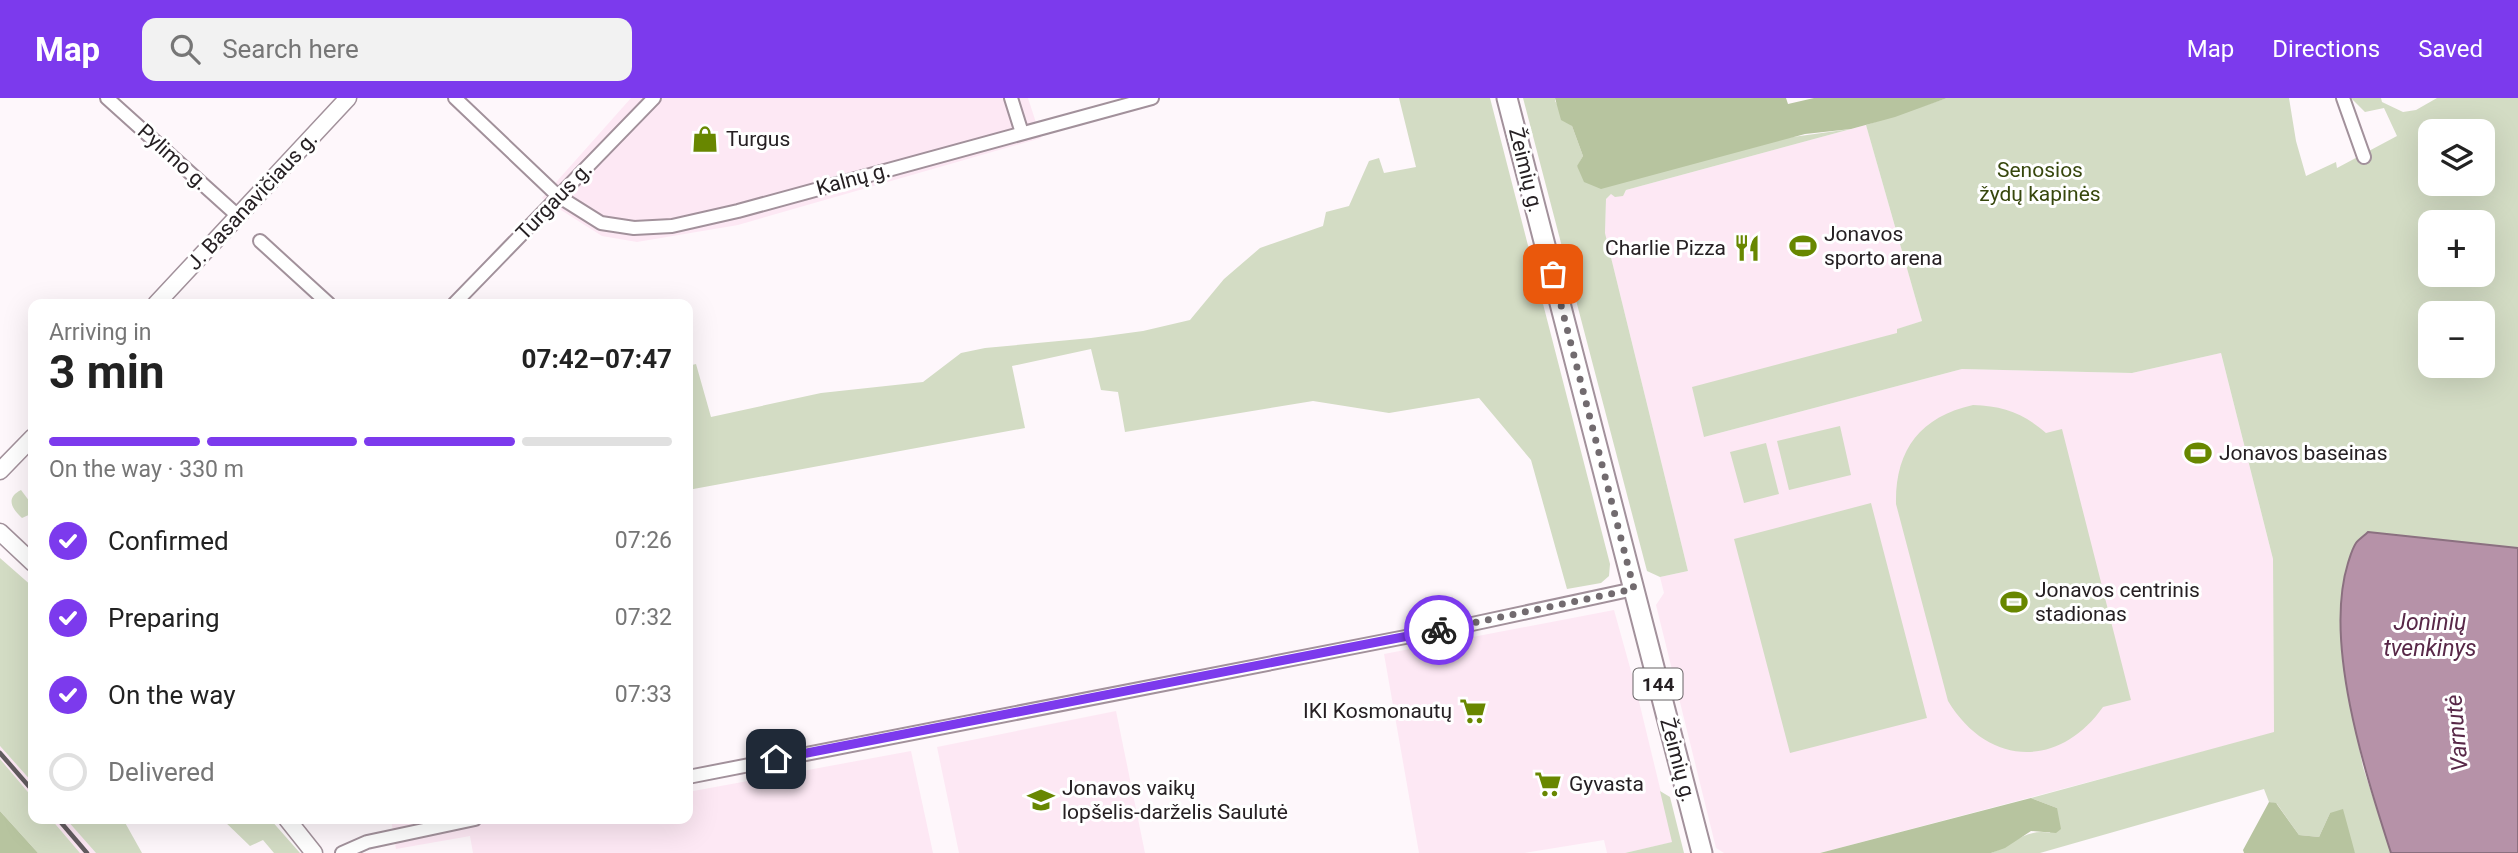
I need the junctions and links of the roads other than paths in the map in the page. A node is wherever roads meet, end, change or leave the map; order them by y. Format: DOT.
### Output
graph roads {
  1 [pos="107,98"];
  2 [pos="348,98"];
  3 [pos="455,98"];
  4 [pos="654,98"];
  5 [pos="1011,98"];
  6 [pos="1152,98"];
  7 [pos="1507,98"];
  8 [pos="2343,98"];
  9 [pos="1022,133"];
  10 [pos="2364,157"];
  11 [pos="558,196"];
  12 [pos="238,216"];
  13 [pos="260,241"];
  14 [pos="161,299"];
  15 [pos="324,299"];
  16 [pos="459,299"];
  17 [pos="28,442"];
  18 [pos="0,471"];
  19 [pos="0,532"];
  20 [pos="28,558"];
  21 [pos="1634,589"];
  22 [pos="693,776"];
  23 [pos="291,824"];
  24 [pos="452,824"];
  25 [pos="314,853"];
  26 [pos="342,853"];
  27 [pos="1702,853"];
  1 -- 12 [label="street, Pylimo g."];
  2 -- 12 [label="main road, J. Basanavičiaus g."];
  3 -- 11 [label="street, Kalnų g."];
  4 -- 11 [label="street, Turgaus g."];
  5 -- 9 [label="street"];
  6 -- 9 [label="street, Kalnų g."];
  7 -- 21 [label="main road, Žeimių g. / 144"];
  8 -- 10 [label="street"];
  9 -- 11 [label="street, Kalnų g."];
  11 -- 16 [label="street, Turgaus g."];
  12 -- 14 [label="main road, J. Basanavičiaus g."];
  13 -- 15 [label="street"];
  17 -- 18 [label="main road"];
  19 -- 20 [label="main road"];
  21 -- 22 [label="street"];
  21 -- 27 [label="main road, Žeimių g. / 144"];
  23 -- 25 [label="main road"];
  24 -- 26 [label="street"];
}
